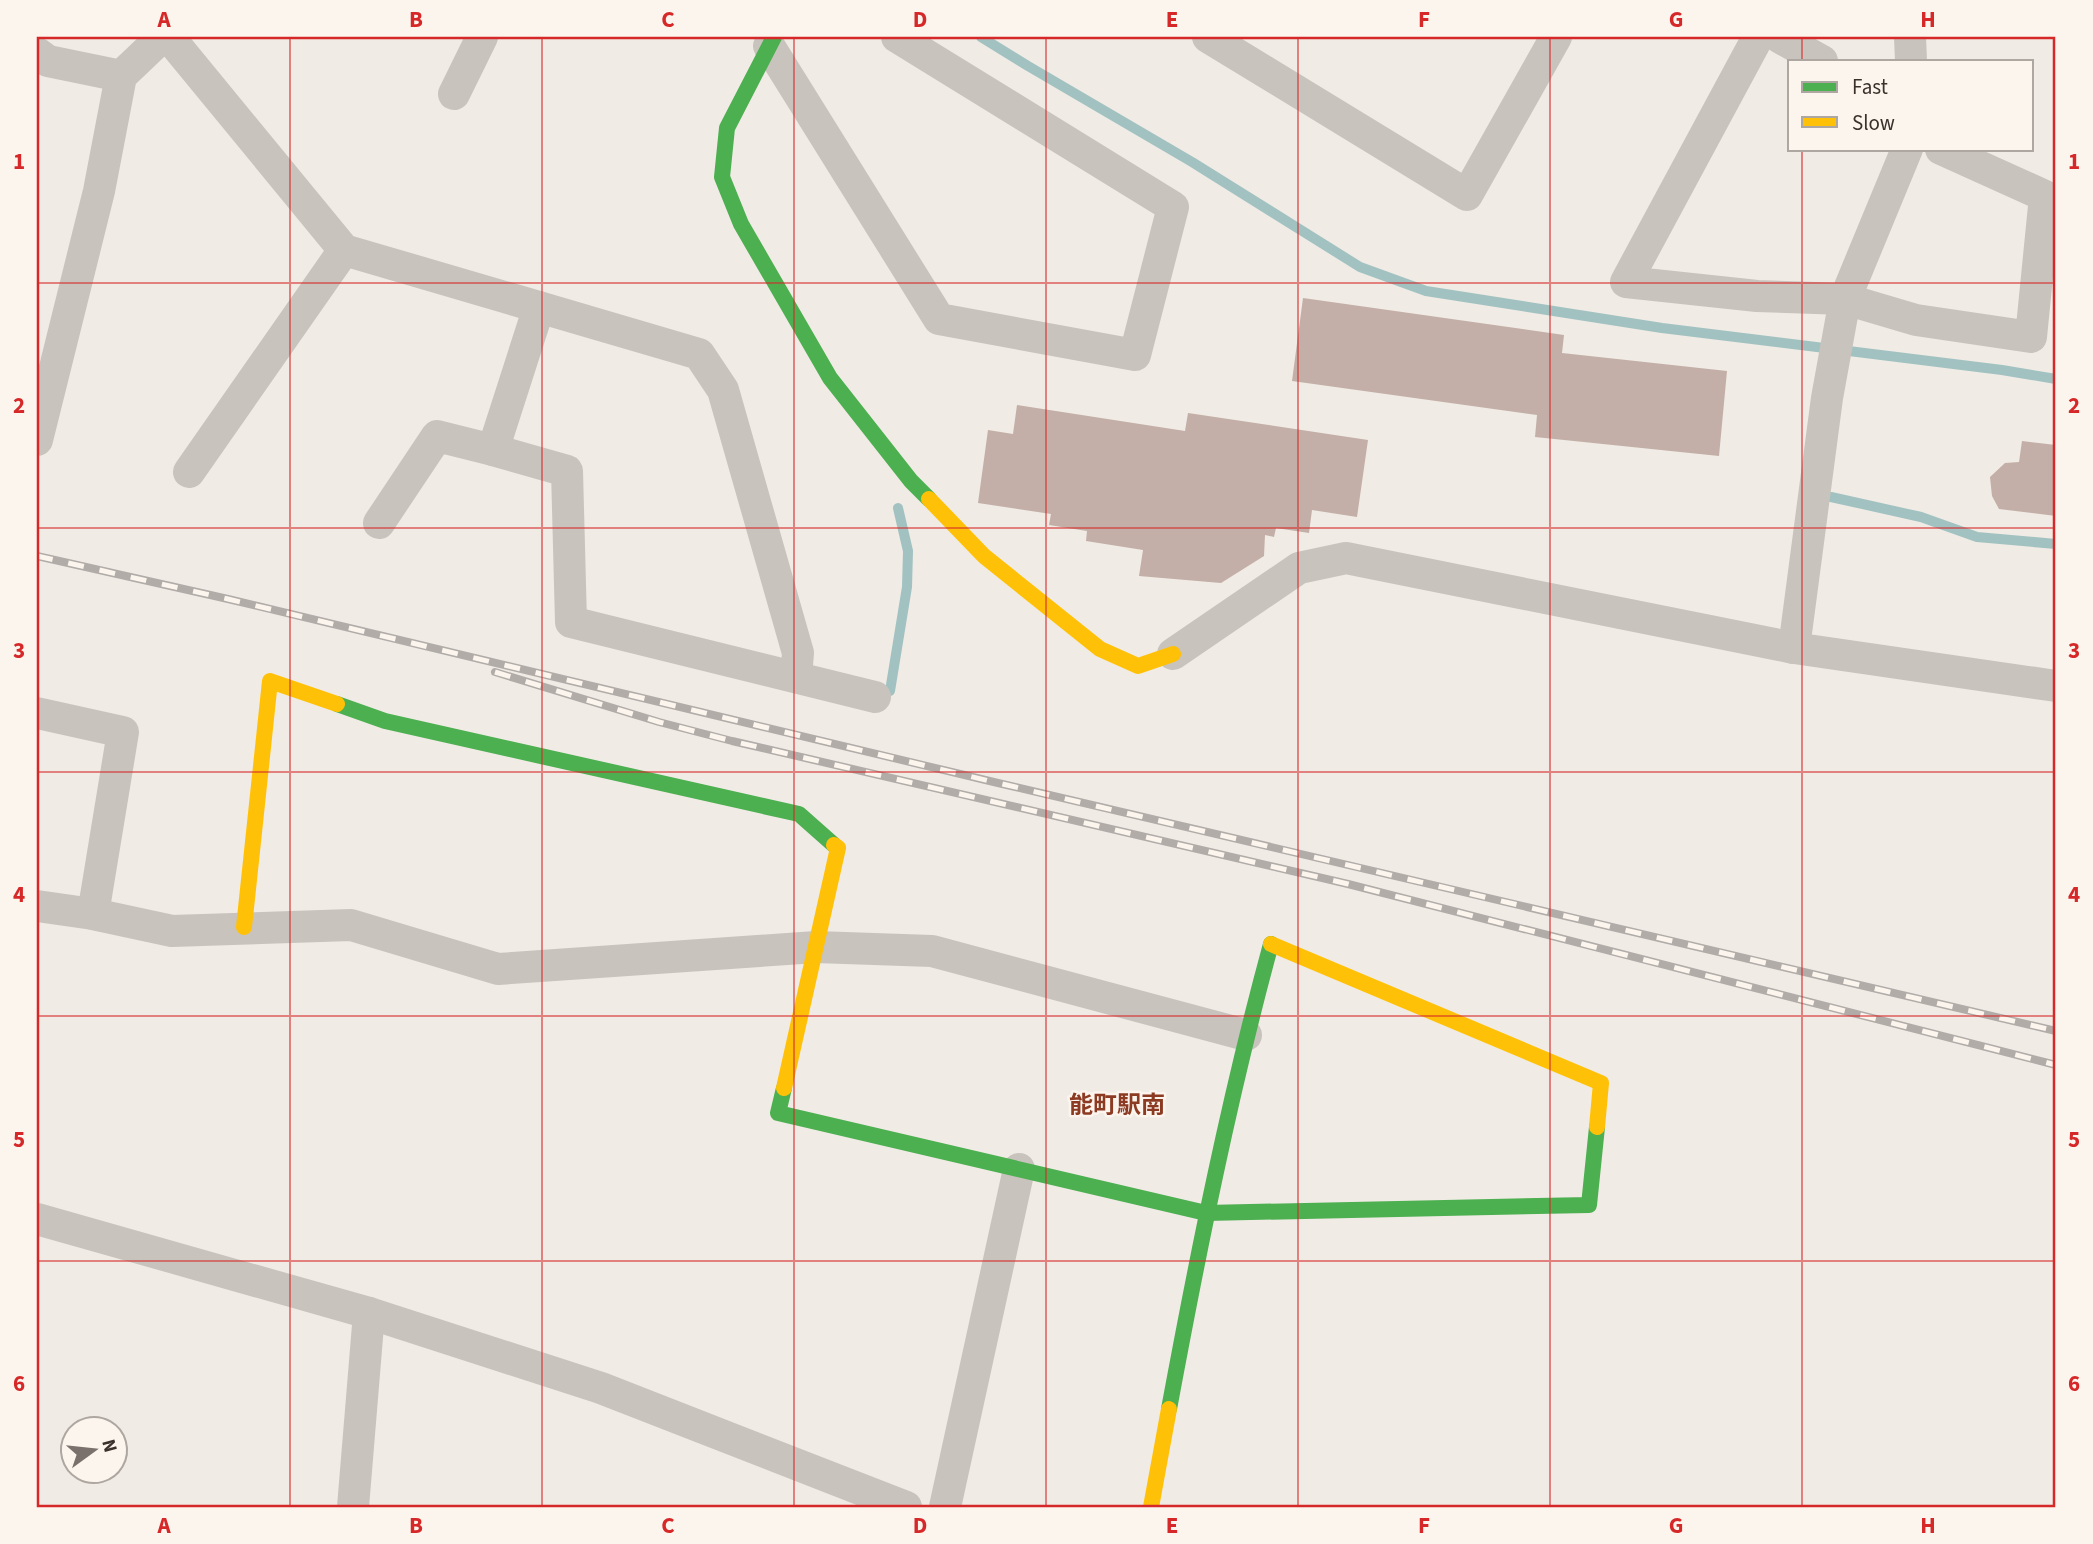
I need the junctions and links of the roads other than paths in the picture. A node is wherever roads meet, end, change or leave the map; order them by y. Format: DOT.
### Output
graph roads {
  1 [pos="163,37"];
  2 [pos="169,37"];
  3 [pos="482,37"];
  4 [pos="897,37"];
  5 [pos="1208,37"];
  6 [pos="1556,37"];
  7 [pos="1758,37"];
  8 [pos="1779,37"];
  9 [pos="1910,37"];
  10 [pos="772,41"];
  11 [pos="37,53"];
  12 [pos="1820,60"];
  13 [pos="1911,60"];
  14 [pos="121,76"];
  15 [pos="454,94"];
  16 [pos="1907,150"];
  17 [pos="1943,150"];
  18 [pos="344,250"];
  19 [pos="1845,299"];
  20 [pos="539,307"];
  21 [pos="37,440"];
  22 [pos="493,450"];
  23 [pos="189,472"];
  24 [pos="379,523"];
  25 [pos="1794,648"];
  26 [pos="1173,654"];
  27 [pos="796,677"];
  28 [pos="2056,686"];
  29 [pos="875,697"];
  30 [pos="37,713"];
  31 [pos="37,906"];
  32 [pos="93,914"];
  33 [pos="244,927"];
  34 [pos="816,947"];
  35 [pos="1246,1035"];
  36 [pos="1019,1169"];
  37 [pos="1206,1213"];
  38 [pos="37,1219"];
  39 [pos="369,1313"];
  40 [pos="353,1507"];
  41 [pos="906,1507"];
  42 [pos="946,1507"];
  43 [pos="1151,1507"];
  1 -- 14 [label="street"];
  2 -- 18 [label="street"];
  3 -- 15 [label="street"];
  4 -- 10 [label="street"];
  5 -- 6 [label="street"];
  7 -- 19 [label="street"];
  8 -- 12 [label="street"];
  9 -- 13 [label="street"];
  10 -- 26 [label="street"];
  11 -- 14 [label="street"];
  14 -- 21 [label="street"];
  16 -- 19 [label="street"];
  17 -- 19 [label="street"];
  18 -- 20 [label="street"];
  18 -- 23 [label="street"];
  19 -- 25 [label="street"];
  20 -- 22 [label="street"];
  20 -- 27 [label="street"];
  22 -- 24 [label="street"];
  22 -- 27 [label="street"];
  25 -- 26 [label="street"];
  25 -- 28 [label="street"];
  27 -- 29 [label="street"];
  30 -- 32 [label="street"];
  31 -- 32 [label="street"];
  32 -- 33 [label="street"];
  33 -- 34 [label="street"];
  33 -- 34 [label="street"];
  34 -- 35 [label="street"];
  34 -- 36 [label="street"];
  35 -- 37 [label="street"];
  35 -- 37 [label="street"];
  36 -- 37 [label="street"];
  36 -- 42 [label="street"];
  37 -- 43 [label="street"];
  38 -- 39 [label="street"];
  39 -- 40 [label="street"];
  39 -- 41 [label="street"];
}
